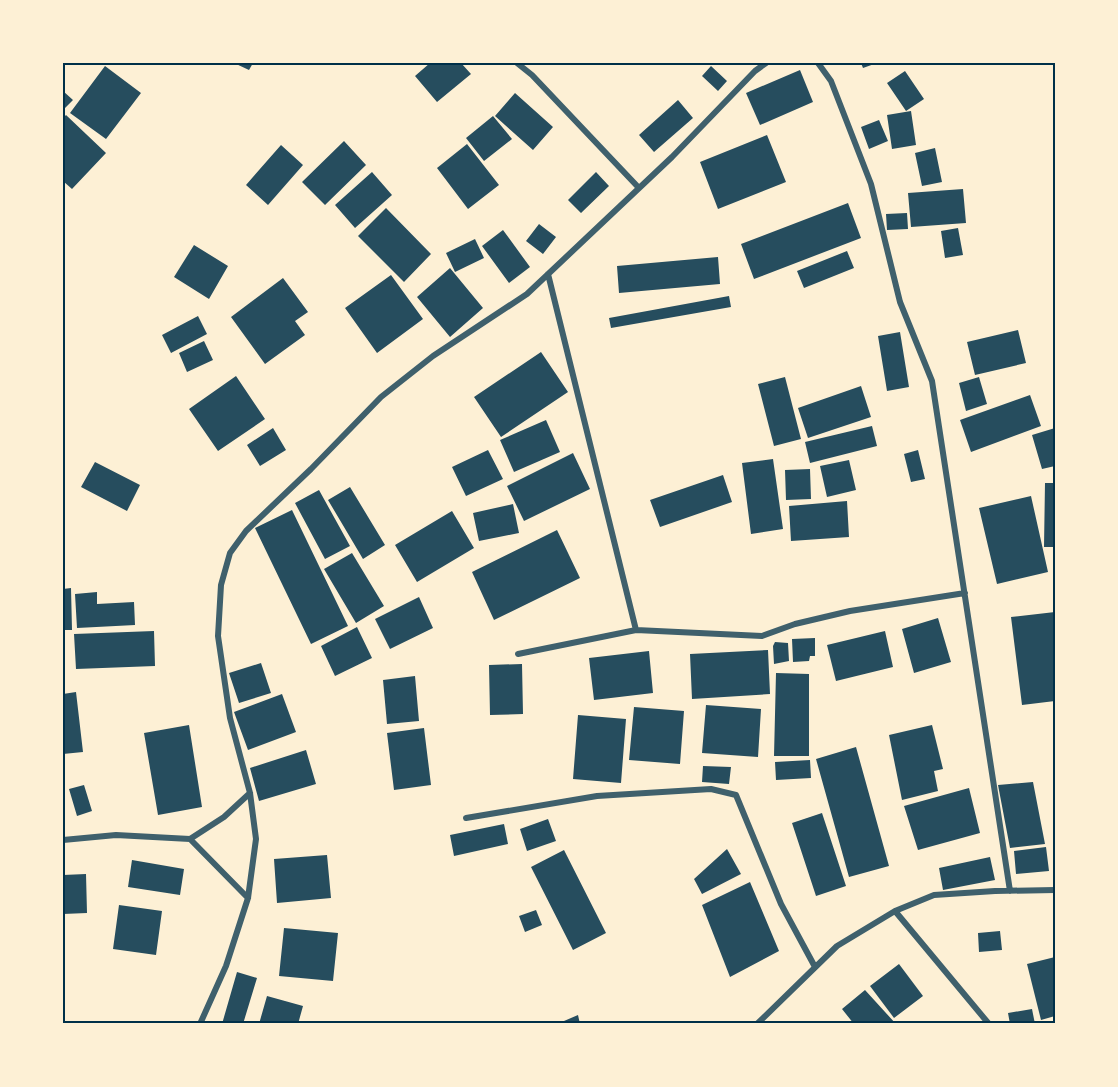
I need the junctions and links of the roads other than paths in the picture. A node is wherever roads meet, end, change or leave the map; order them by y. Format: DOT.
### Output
graph roads {
  1 [pos="517,63"];
  2 [pos="766,63"];
  3 [pos="818,63"];
  4 [pos="639,188"];
  5 [pos="548,274"];
  6 [pos="965,593"];
  7 [pos="636,630"];
  8 [pos="518,654"];
  9 [pos="250,793"];
  10 [pos="466,818"];
  11 [pos="190,839"];
  12 [pos="63,840"];
  13 [pos="1010,891"];
  14 [pos="1055,891"];
  15 [pos="248,898"];
  16 [pos="895,911"];
  17 [pos="815,967"];
  18 [pos="201,1024"];
  19 [pos="757,1024"];
  20 [pos="989,1024"];
  1 -- 4 [label="street"];
  2 -- 4 [label="street"];
  3 -- 6 [label="street"];
  4 -- 5 [label="street"];
  5 -- 7 [label="street"];
  5 -- 9 [label="street"];
  6 -- 7 [label="street"];
  6 -- 13 [label="street"];
  7 -- 8 [label="street"];
  9 -- 11 [label="street"];
  9 -- 15 [label="street"];
  10 -- 17 [label="street"];
  11 -- 12 [label="street"];
  11 -- 15 [label="street"];
  13 -- 14 [label="street"];
  13 -- 16 [label="street"];
  15 -- 18 [label="street"];
  16 -- 17 [label="street"];
  16 -- 20 [label="street"];
  17 -- 19 [label="street"];
}
